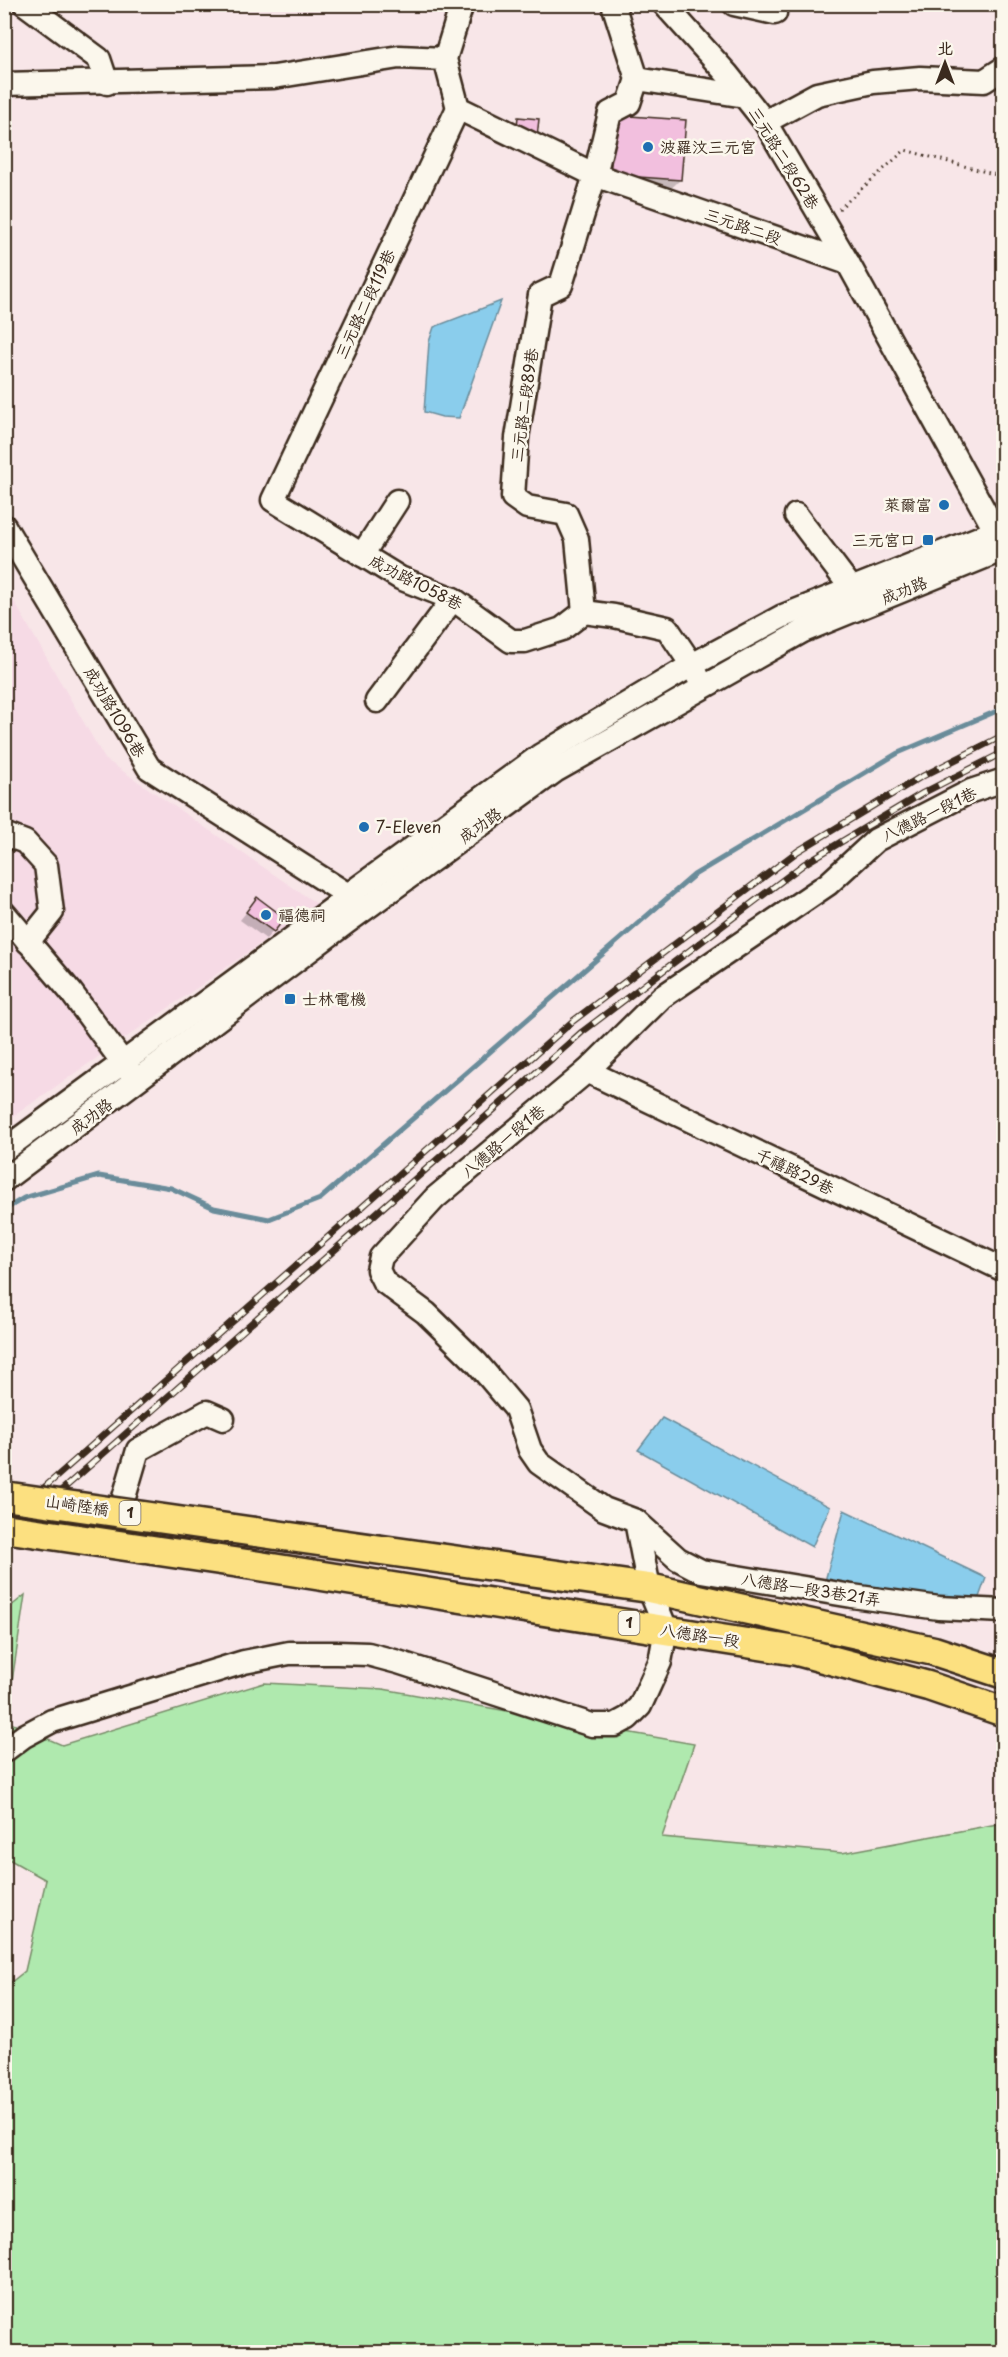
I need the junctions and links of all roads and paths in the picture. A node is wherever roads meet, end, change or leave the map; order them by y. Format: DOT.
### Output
graph roads {
  1 [pos="25,4"];
  2 [pos="462,4"];
  3 [pos="613,4"];
  4 [pos="664,4"];
  5 [pos="734,4"];
  6 [pos="775,13"];
  7 [pos="445,59"];
  8 [pos="1004,68"];
  9 [pos="637,80"];
  10 [pos="107,83"];
  11 [pos="4,84"];
  12 [pos="745,96"];
  13 [pos="458,108"];
  14 [pos="765,122"];
  15 [pos="595,174"];
  16 [pos="1004,177"];
  17 [pos="824,222"];
  18 [pos="848,264"];
  19 [pos="273,500"];
  20 [pos="397,501"];
  21 [pos="796,515"];
  22 [pos="4,526"];
  23 [pos="1002,538"];
  24 [pos="362,555"];
  25 [pos="852,589"];
  26 [pos="453,599"];
  27 [pos="585,612"];
  28 [pos="692,664"];
  29 [pos="702,687"];
  30 [pos="377,701"];
  31 [pos="1004,780"];
  32 [pos="4,834"];
  33 [pos="356,903"];
  34 [pos="4,912"];
  35 [pos="28,942"];
  36 [pos="587,1071"];
  37 [pos="130,1072"];
  38 [pos="4,1150"];
  39 [pos="4,1180"];
  40 [pos="1004,1270"];
  41 [pos="223,1419"];
  42 [pos="4,1496"];
  43 [pos="120,1511"];
  44 [pos="636,1521"];
  45 [pos="4,1528"];
  46 [pos="255,1532"];
  47 [pos="247,1564"];
  48 [pos="649,1588"];
  49 [pos="1004,1611"];
  50 [pos="666,1629"];
  51 [pos="1004,1674"];
  52 [pos="1004,1712"];
  53 [pos="4,1751"];
  1 -- 10 [label="street"];
  2 -- 7 [label="street"];
  3 -- 9 [label="street"];
  4 -- 12 [label="street, 三元路二段62巷"];
  5 -- 6 [label="street"];
  7 -- 10 [label="street"];
  7 -- 13 [label="street"];
  8 -- 14 [label="street"];
  9 -- 12 [label="street"];
  9 -- 15 [label="street"];
  10 -- 11 [label="street"];
  12 -- 14 [label="street, 三元路二段62巷"];
  13 -- 15 [label="street, 三元路二段"];
  13 -- 19 [label="street, 三元路二段119巷"];
  14 -- 17 [label="street, 三元路二段62巷"];
  15 -- 18 [label="street, 三元路二段"];
  15 -- 27 [label="street, 三元路二段89巷"];
  16 -- 17 [label="path"];
  17 -- 18 [label="street, 三元路二段62巷"];
  18 -- 23 [label="street"];
  19 -- 24 [label="street, 成功路1058巷"];
  20 -- 24 [label="street"];
  21 -- 25 [label="street"];
  22 -- 33 [label="street, 成功路1096巷"];
  23 -- 25 [label="street, 成功路"];
  23 -- 29 [label="street, 成功路"];
  24 -- 26 [label="street, 成功路1058巷"];
  25 -- 28 [label="street, 成功路"];
  26 -- 27 [label="street, 成功路1058巷"];
  26 -- 30 [label="street"];
  27 -- 28 [label="street"];
  28 -- 29 [label="street"];
  28 -- 33 [label="street, 成功路"];
  29 -- 33 [label="street, 成功路"];
  31 -- 36 [label="street, 八德路一段1巷"];
  32 -- 35 [label="street"];
  33 -- 37 [label="street, 成功路"];
  34 -- 35 [label="street"];
  35 -- 37 [label="street"];
  36 -- 40 [label="street, 千禧路29巷"];
  36 -- 44 [label="street, 八德路一段1巷"];
  37 -- 38 [label="street, 成功路"];
  37 -- 39 [label="street, 成功路"];
  41 -- 43 [label="street"];
  42 -- 43 [label="main road, 山崎陸橋 / 1, bridge"];
  43 -- 46 [label="main road, 山崎陸橋 / 1, bridge"];
  44 -- 48 [label="street"];
  44 -- 49 [label="street, 八德路一段3巷21弄"];
  45 -- 47 [label="main road, 山崎陸橋 / 1, bridge"];
  46 -- 48 [label="main road, 八德路一段 / 1"];
  47 -- 50 [label="main road, 八德路一段 / 1"];
  48 -- 50 [label="street"];
  48 -- 51 [label="main road, 八德路一段 / 1"];
  50 -- 52 [label="main road, 八德路一段 / 1"];
  50 -- 53 [label="street"];
}
